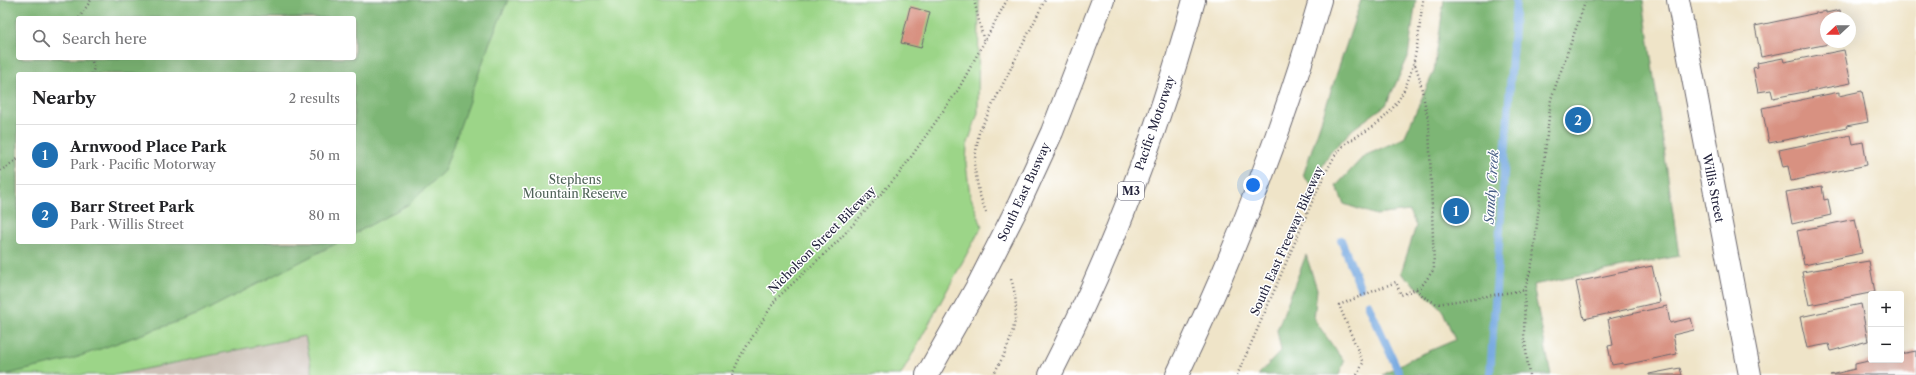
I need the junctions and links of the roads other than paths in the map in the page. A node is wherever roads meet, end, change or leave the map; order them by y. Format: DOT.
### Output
graph roads {
  1 [pos="1103,0"];
  2 [pos="1194,0"];
  3 [pos="1320,0"];
  4 [pos="1678,0"];
  5 [pos="927,375"];
  6 [pos="1050,375"];
  7 [pos="1177,375"];
  8 [pos="1750,375"];
  1 -- 5 [label="main road, South East Busway, bridge"];
  2 -- 6 [label="main road, Pacific Motorway / M3"];
  3 -- 7 [label="main road"];
  4 -- 8 [label="main road, Willis Street"];
}
